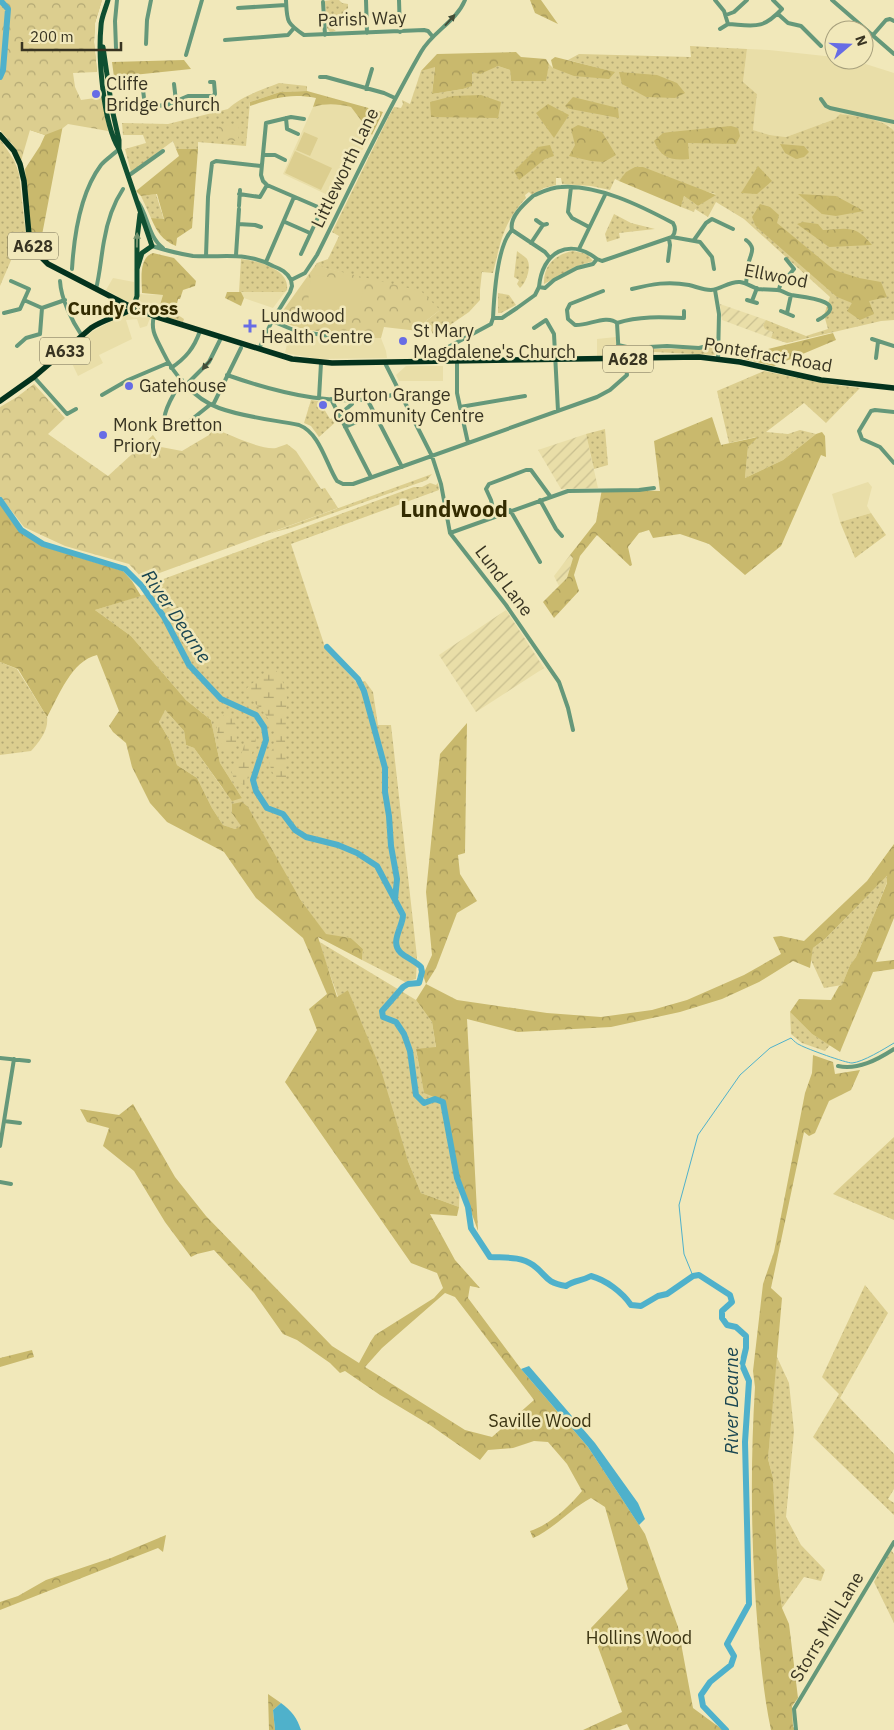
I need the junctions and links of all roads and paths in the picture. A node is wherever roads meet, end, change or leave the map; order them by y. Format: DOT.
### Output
graph roads {
  1 [pos="108,0"];
  2 [pos="117,0"];
  3 [pos="151,0"];
  4 [pos="202,0"];
  5 [pos="286,0"];
  6 [pos="366,0"];
  7 [pos="399,0"];
  8 [pos="465,0"];
  9 [pos="715,0"];
  10 [pos="747,0"];
  11 [pos="773,0"];
  12 [pos="832,0"];
  13 [pos="323,2"];
  14 [pos="286,5"];
  15 [pos="238,8"];
  16 [pos="778,14"];
  17 [pos="726,15"];
  18 [pos="855,20"];
  19 [pos="894,21"];
  20 [pos="728,24"];
  21 [pos="294,28"];
  22 [pos="720,29"];
  23 [pos="400,32"];
  24 [pos="368,33"];
  25 [pos="874,34"];
  26 [pos="325,35"];
  27 [pos="874,36"];
  28 [pos="433,37"];
  29 [pos="225,40"];
  30 [pos="146,44"];
  31 [pos="114,45"];
  32 [pos="821,46"];
  33 [pos="185,52"];
  34 [pos="894,54"];
  35 [pos="372,69"];
  36 [pos="320,77"];
  37 [pos="142,82"];
  38 [pos="210,82"];
  39 [pos="174,84"];
  40 [pos="366,89"];
  41 [pos="395,98"];
  42 [pos="821,99"];
  43 [pos="176,101"];
  44 [pos="145,106"];
  45 [pos="109,109"];
  46 [pos="286,118"];
  47 [pos="304,118"];
  48 [pos="894,122"];
  49 [pos="298,134"];
  50 [pos="0,135"];
  51 [pos="119,149"];
  52 [pos="163,151"];
  53 [pos="263,155"];
  54 [pos="285,160"];
  55 [pos="261,166"];
  56 [pos="128,176"];
  57 [pos="267,184"];
  58 [pos="571,187"];
  59 [pos="123,189"];
  60 [pos="605,195"];
  61 [pos="260,197"];
  62 [pos="294,197"];
  63 [pos="135,198"];
  64 [pos="260,203"];
  65 [pos="318,207"];
  66 [pos="140,212"];
  67 [pos="320,213"];
  68 [pos="536,220"];
  69 [pos="285,222"];
  70 [pos="238,224"];
  71 [pos="589,227"];
  72 [pos="261,228"];
  73 [pos="733,229"];
  74 [pos="512,230"];
  75 [pos="310,233"];
  76 [pos="670,238"];
  77 [pos="694,240"];
  78 [pos="746,240"];
  79 [pos="531,243"];
  80 [pos="152,246"];
  81 [pos="580,249"];
  82 [pos="172,252"];
  83 [pos="301,254"];
  84 [pos="236,255"];
  85 [pos="206,256"];
  86 [pos="550,258"];
  87 [pos="597,259"];
  88 [pos="786,259"];
  89 [pos="668,261"];
  90 [pos="266,262"];
  91 [pos="714,268"];
  92 [pos="137,269"];
  93 [pos="72,270"];
  94 [pos="11,280"];
  95 [pos="291,280"];
  96 [pos="60,281"];
  97 [pos="746,283"];
  98 [pos="539,287"];
  99 [pos="757,288"];
  100 [pos="96,289"];
  101 [pos="632,289"];
  102 [pos="779,289"];
  103 [pos="714,290"];
  104 [pos="603,291"];
  105 [pos="791,295"];
  106 [pos="24,300"];
  107 [pos="65,300"];
  108 [pos="752,302"];
  109 [pos="42,308"];
  110 [pos="133,308"];
  111 [pos="684,311"];
  112 [pos="781,311"];
  113 [pos="4,313"];
  114 [pos="787,313"];
  115 [pos="154,316"];
  116 [pos="793,316"];
  117 [pos="551,317"];
  118 [pos="493,318"];
  119 [pos="546,320"];
  120 [pos="818,320"];
  121 [pos="272,321"];
  122 [pos="617,323"];
  123 [pos="41,328"];
  124 [pos="46,328"];
  125 [pos="534,328"];
  126 [pos="200,331"];
  127 [pos="82,336"];
  128 [pos="330,336"];
  129 [pos="221,338"];
  130 [pos="872,339"];
  131 [pos="878,342"];
  132 [pos="719,343"];
  133 [pos="618,345"];
  134 [pos="17,346"];
  135 [pos="894,346"];
  136 [pos="241,348"];
  137 [pos="259,350"];
  138 [pos="876,358"];
  139 [pos="718,359"];
  140 [pos="554,360"];
  141 [pos="622,360"];
  142 [pos="437,362"];
  143 [pos="457,362"];
  144 [pos="168,363"];
  145 [pos="322,363"];
  146 [pos="385,363"];
  147 [pos="171,368"];
  148 [pos="227,375"];
  149 [pos="34,377"];
  150 [pos="182,380"];
  151 [pos="186,385"];
  152 [pos="894,388"];
  153 [pos="400,393"];
  154 [pos="102,395"];
  155 [pos="525,396"];
  156 [pos="319,398"];
  157 [pos="331,399"];
  158 [pos="368,399"];
  159 [pos="0,401"];
  160 [pos="352,404"];
  161 [pos="212,405"];
  162 [pos="460,407"];
  163 [pos="76,409"];
  164 [pos="558,411"];
  165 [pos="894,412"];
  166 [pos="375,414"];
  167 [pos="339,415"];
  168 [pos="345,426"];
  169 [pos="468,443"];
  170 [pos="432,456"];
  171 [pos="894,463"];
  172 [pos="402,466"];
  173 [pos="371,477"];
  174 [pos="654,488"];
  175 [pos="550,496"];
  176 [pos="540,500"];
  177 [pos="510,510"];
  178 [pos="495,517"];
  179 [pos="450,532"];
  180 [pos="562,536"];
  181 [pos="540,562"];
  182 [pos="573,730"];
  183 [pos="894,1049"];
  184 [pos="0,1058"];
  185 [pos="14,1059"];
  186 [pos="29,1061"];
  187 [pos="838,1066"];
  188 [pos="4,1121"];
  189 [pos="20,1124"];
  190 [pos="0,1146"];
  191 [pos="0,1182"];
  192 [pos="11,1184"];
  193 [pos="894,1542"];
  194 [pos="796,1730"];
  1 -- 45 [label="main road"];
  2 -- 31 [label="street"];
  3 -- 30 [label="street"];
  4 -- 33 [label="street"];
  5 -- 14 [label="street, Parish Way"];
  6 -- 24 [label="street"];
  7 -- 23 [label="street"];
  28 -- 8 [label="street, Littleworth Lane, one-way"];
  9 -- 17 [label="street"];
  10 -- 17 [label="street"];
  11 -- 16 [label="street"];
  12 -- 18 [label="street"];
  13 -- 26 [label="street"];
  14 -- 15 [label="street"];
  14 -- 21 [label="street, Parish Way"];
  16 -- 20 [label="street"];
  16 -- 32 [label="street"];
  17 -- 20 [label="street"];
  19 -- 25 [label="street"];
  20 -- 22 [label="street"];
  21 -- 26 [label="street, Parish Way"];
  21 -- 29 [label="street"];
  23 -- 24 [label="street, Parish Way"];
  23 -- 28 [label="street, Parish Way"];
  24 -- 26 [label="street, Parish Way"];
  27 -- 34 [label="street"];
  28 -- 41 [label="street, Littleworth Lane"];
  35 -- 40 [label="street"];
  36 -- 40 [label="street"];
  37 -- 44 [label="street"];
  38 -- 43 [label="street"];
  39 -- 43 [label="street"];
  40 -- 41 [label="street"];
  41 -- 95 [label="street, Littleworth Lane"];
  42 -- 48 [label="street"];
  43 -- 44 [label="street"];
  44 -- 45 [label="street"];
  45 -- 51 [label="main road"];
  46 -- 47 [label="street"];
  46 -- 49 [label="street"];
  46 -- 53 [label="street"];
  50 -- 100 [label="highway, Pontefract Road / A628"];
  51 -- 56 [label="main road"];
  51 -- 93 [label="street"];
  52 -- 56 [label="street"];
  53 -- 54 [label="street"];
  53 -- 55 [label="street"];
  55 -- 57 [label="street"];
  55 -- 85 [label="street"];
  56 -- 63 [label="main road"];
  57 -- 61 [label="street"];
  57 -- 62 [label="street"];
  58 -- 60 [label="street"];
  58 -- 71 [label="street"];
  58 -- 74 [label="street"];
  59 -- 100 [label="street"];
  60 -- 71 [label="street"];
  60 -- 76 [label="street"];
  61 -- 64 [label="street"];
  61 -- 70 [label="street"];
  62 -- 65 [label="street"];
  62 -- 69 [label="street"];
  63 -- 66 [label="main road"];
  63 -- 82 [label="street"];
  66 -- 80 [label="main road"];
  92 -- 66 [label="main road, one-way"];
  67 -- 75 [label="street, Littleworth Lane"];
  68 -- 79 [label="street"];
  69 -- 75 [label="street"];
  69 -- 90 [label="street"];
  70 -- 72 [label="street"];
  70 -- 84 [label="street"];
  71 -- 81 [label="street"];
  73 -- 77 [label="street"];
  74 -- 79 [label="street"];
  74 -- 118 [label="street"];
  75 -- 83 [label="street, Littleworth Lane"];
  76 -- 77 [label="street"];
  76 -- 87 [label="street"];
  76 -- 89 [label="street"];
  77 -- 91 [label="street"];
  78 -- 97 [label="street"];
  79 -- 86 [label="street"];
  80 -- 82 [label="street"];
  80 -- 92 [label="main road"];
  81 -- 86 [label="street"];
  81 -- 87 [label="street"];
  82 -- 85 [label="street"];
  84 -- 85 [label="street"];
  84 -- 90 [label="street"];
  86 -- 98 [label="street"];
  87 -- 98 [label="street"];
  88 -- 102 [label="street"];
  90 -- 95 [label="street"];
  92 -- 110 [label="main road"];
  94 -- 106 [label="street"];
  95 -- 121 [label="street"];
  96 -- 107 [label="street"];
  97 -- 99 [label="street, Ellwood"];
  97 -- 103 [label="street, Ellwood"];
  98 -- 118 [label="street"];
  99 -- 102 [label="street, Ellwood"];
  99 -- 108 [label="street"];
  100 -- 110 [label="highway, Pontefract Road / A628"];
  101 -- 103 [label="street"];
  102 -- 105 [label="street, Ellwood"];
  103 -- 132 [label="street"];
  104 -- 122 [label="street"];
  105 -- 114 [label="street"];
  105 -- 120 [label="street, Ellwood"];
  106 -- 109 [label="street"];
  106 -- 113 [label="street"];
  107 -- 109 [label="street"];
  107 -- 127 [label="street"];
  109 -- 123 [label="street"];
  110 -- 115 [label="highway, Pontefract Road / A628"];
  110 -- 127 [label="highway, A633"];
  111 -- 122 [label="street"];
  112 -- 114 [label="street"];
  114 -- 116 [label="street"];
  115 -- 126 [label="highway, Pontefract Road / A628"];
  115 -- 144 [label="street"];
  117 -- 119 [label="street"];
  118 -- 142 [label="street"];
  119 -- 125 [label="street"];
  119 -- 140 [label="street"];
  121 -- 128 [label="street"];
  121 -- 137 [label="street"];
  122 -- 133 [label="street"];
  123 -- 124 [label="street"];
  123 -- 134 [label="street"];
  126 -- 129 [label="highway, Pontefract Road / A628"];
  126 -- 147 [label="street"];
  127 -- 149 [label="highway, A633"];
  129 -- 137 [label="highway, Pontefract Road / A628"];
  129 -- 151 [label="street, one-way"];
  130 -- 131 [label="street"];
  131 -- 135 [label="street"];
  131 -- 138 [label="street"];
  132 -- 133 [label="street, Pontefract Road"];
  132 -- 139 [label="street"];
  133 -- 141 [label="street"];
  136 -- 148 [label="street"];
  137 -- 145 [label="highway, Pontefract Road / A628"];
  139 -- 141 [label="highway, Pontefract Road / A628"];
  139 -- 152 [label="highway, Pontefract Road / A628"];
  140 -- 141 [label="highway, Pontefract Road / A628"];
  140 -- 143 [label="highway, Pontefract Road / A628"];
  140 -- 164 [label="street"];
  141 -- 164 [label="street"];
  142 -- 143 [label="highway, Pontefract Road / A628"];
  142 -- 146 [label="highway, Pontefract Road / A628"];
  143 -- 162 [label="street"];
  144 -- 147 [label="street"];
  144 -- 154 [label="street"];
  145 -- 146 [label="highway, Pontefract Road / A628"];
  145 -- 156 [label="street"];
  146 -- 153 [label="street, Lund Lane"];
  147 -- 150 [label="street"];
  148 -- 156 [label="street"];
  148 -- 161 [label="street"];
  149 -- 159 [label="highway, A633"];
  149 -- 163 [label="street"];
  150 -- 151 [label="street"];
  150 -- 161 [label="street"];
  151 -- 161 [label="street"];
  153 -- 158 [label="street"];
  153 -- 170 [label="street, Lund Lane"];
  155 -- 162 [label="street"];
  156 -- 157 [label="street"];
  157 -- 158 [label="street"];
  157 -- 167 [label="street"];
  158 -- 166 [label="street"];
  160 -- 167 [label="street"];
  161 -- 173 [label="street"];
  162 -- 169 [label="street"];
  164 -- 169 [label="street"];
  165 -- 171 [label="street"];
  166 -- 168 [label="street"];
  166 -- 172 [label="street"];
  167 -- 168 [label="street"];
  168 -- 173 [label="street"];
  169 -- 170 [label="street"];
  170 -- 172 [label="street"];
  170 -- 179 [label="street, Lund Lane"];
  172 -- 173 [label="street"];
  174 -- 175 [label="street"];
  175 -- 176 [label="street"];
  175 -- 178 [label="street"];
  176 -- 177 [label="street"];
  176 -- 180 [label="street"];
  177 -- 178 [label="street"];
  177 -- 181 [label="street"];
  178 -- 179 [label="street"];
  179 -- 182 [label="street, Lund Lane"];
  183 -- 187 [label="street"];
  184 -- 185 [label="street"];
  185 -- 186 [label="street"];
  185 -- 188 [label="street"];
  188 -- 189 [label="street"];
  188 -- 190 [label="street"];
  191 -- 192 [label="street"];
  193 -- 194 [label="street, Storrs Mill Lane"];
}
